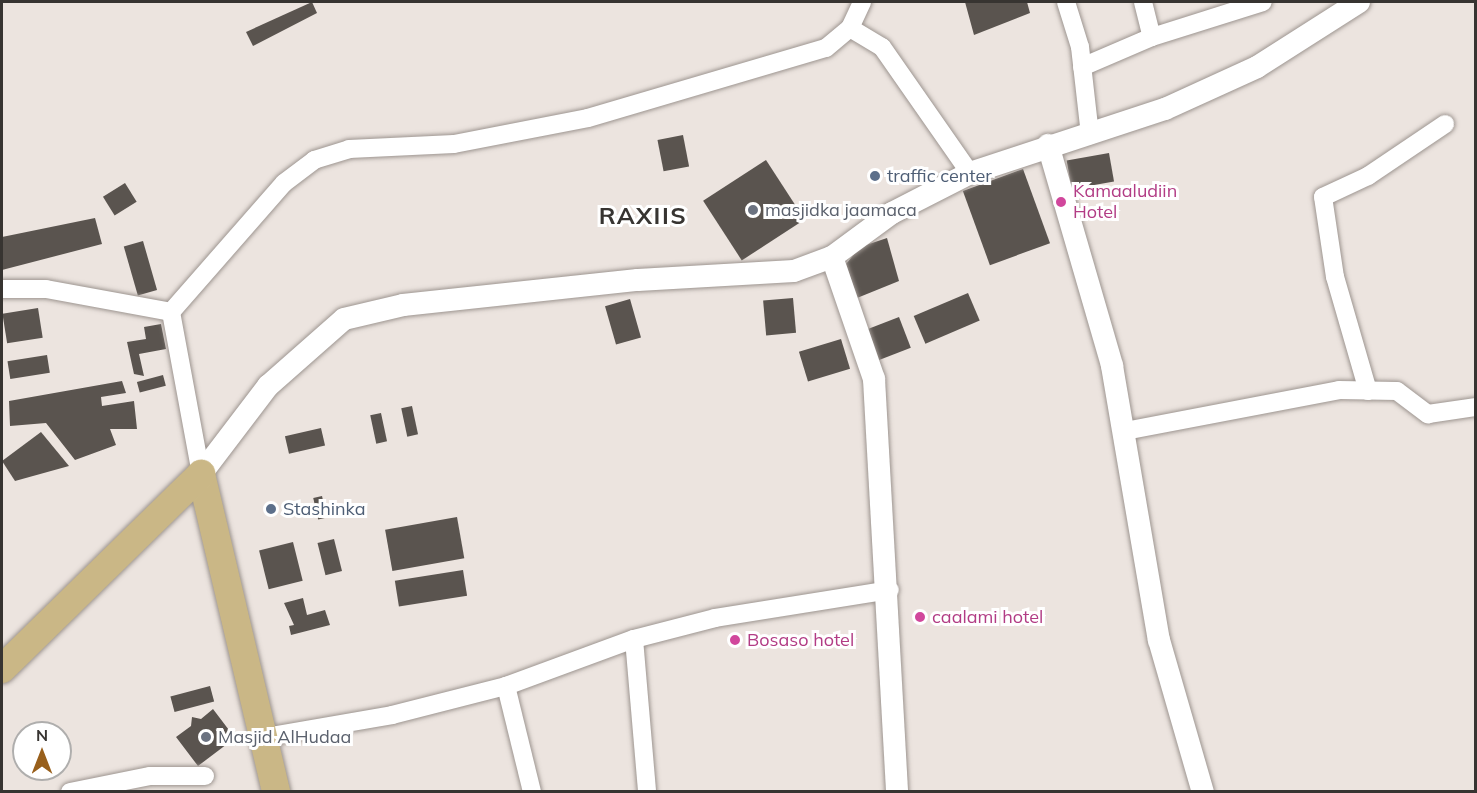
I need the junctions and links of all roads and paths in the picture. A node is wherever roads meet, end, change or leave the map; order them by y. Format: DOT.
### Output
graph roads {
  1 [pos="862,2"];
  2 [pos="1065,2"];
  3 [pos="1143,2"];
  4 [pos="1263,2"];
  5 [pos="1359,2"];
  6 [pos="850,28"];
  7 [pos="1152,37"];
  8 [pos="1082,67"];
  9 [pos="1445,124"];
  10 [pos="1090,135"];
  11 [pos="1048,145"];
  12 [pos="970,172"];
  13 [pos="832,257"];
  14 [pos="2,289"];
  15 [pos="171,312"];
  16 [pos="1368,391"];
  17 [pos="1476,407"];
  18 [pos="1125,431"];
  19 [pos="201,474"];
  20 [pos="890,591"];
  21 [pos="634,639"];
  22 [pos="2,669"];
  23 [pos="506,686"];
  24 [pos="265,737"];
  25 [pos="205,776"];
  26 [pos="70,792"];
  27 [pos="276,792"];
  28 [pos="532,792"];
  29 [pos="647,792"];
  30 [pos="897,792"];
  31 [pos="1203,792"];
  1 -- 6 [label="street"];
  2 -- 8 [label="street"];
  3 -- 7 [label="street"];
  4 -- 7 [label="street"];
  5 -- 10 [label="street"];
  6 -- 12 [label="street"];
  6 -- 15 [label="street"];
  7 -- 8 [label="street"];
  8 -- 10 [label="street"];
  9 -- 16 [label="street"];
  10 -- 11 [label="street"];
  11 -- 12 [label="street"];
  11 -- 18 [label="street"];
  12 -- 13 [label="street"];
  13 -- 19 [label="street"];
  13 -- 20 [label="street"];
  14 -- 15 [label="street"];
  15 -- 19 [label="street"];
  16 -- 17 [label="street"];
  16 -- 18 [label="street"];
  18 -- 31 [label="street"];
  19 -- 22 [label="main road"];
  19 -- 24 [label="main road"];
  20 -- 21 [label="street"];
  20 -- 30 [label="street"];
  21 -- 23 [label="street"];
  21 -- 29 [label="street"];
  23 -- 24 [label="street"];
  23 -- 28 [label="street"];
  24 -- 27 [label="main road"];
  25 -- 26 [label="street"];
}
